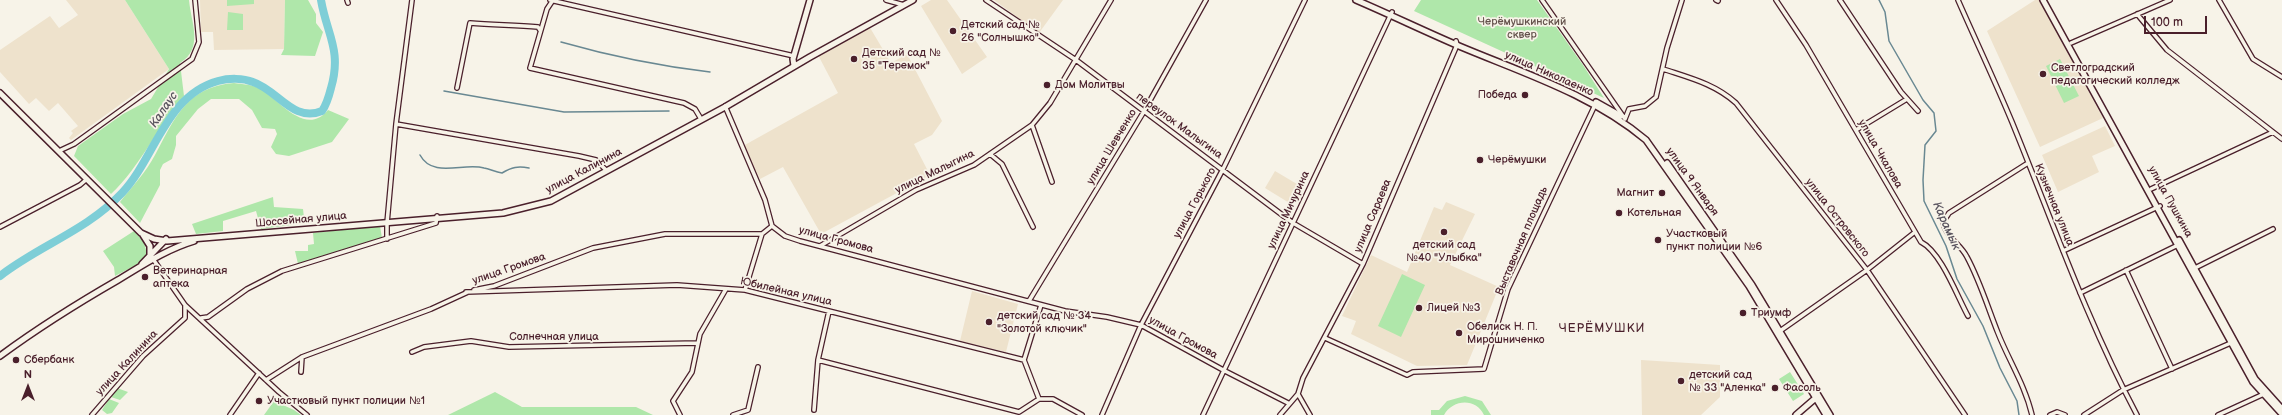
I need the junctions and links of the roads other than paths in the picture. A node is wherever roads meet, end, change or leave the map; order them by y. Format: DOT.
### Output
graph roads {
  1 [pos="194,0"];
  2 [pos="412,0"];
  3 [pos="552,0"];
  4 [pos="810,0"];
  5 [pos="886,0"];
  6 [pos="909,0"];
  7 [pos="913,0"];
  8 [pos="986,0"];
  9 [pos="1111,0"];
  10 [pos="1206,0"];
  11 [pos="1305,0"];
  12 [pos="1356,0"];
  13 [pos="1365,0"];
  14 [pos="1542,0"];
  15 [pos="1682,0"];
  16 [pos="1776,0"];
  17 [pos="1840,0"];
  18 [pos="1958,0"];
  19 [pos="2043,0"];
  20 [pos="2047,0"];
  21 [pos="2170,0"];
  22 [pos="2219,0"];
  23 [pos="902,5"];
  24 [pos="1391,13"];
  25 [pos="2137,14"];
  26 [pos="540,30"];
  27 [pos="1457,43"];
  28 [pos="2071,43"];
  29 [pos="794,56"];
  30 [pos="1076,60"];
  31 [pos="794,65"];
  32 [pos="1663,69"];
  33 [pos="2282,77"];
  34 [pos="457,88"];
  35 [pos="1574,91"];
  36 [pos="0,93"];
  37 [pos="1907,99"];
  38 [pos="1595,103"];
  39 [pos="725,106"];
  40 [pos="1918,111"];
  41 [pos="1143,113"];
  42 [pos="700,119"];
  43 [pos="1624,120"];
  44 [pos="396,124"];
  45 [pos="1032,126"];
  46 [pos="1856,130"];
  47 [pos="2273,132"];
  48 [pos="2282,139"];
  49 [pos="58,151"];
  50 [pos="990,154"];
  51 [pos="2028,163"];
  52 [pos="1223,169"];
  53 [pos="607,170"];
  54 [pos="87,179"];
  55 [pos="1052,182"];
  56 [pos="2151,188"];
  57 [pos="2159,207"];
  58 [pos="126,217"];
  59 [pos="437,217"];
  60 [pos="387,222"];
  61 [pos="1293,222"];
  62 [pos="772,226"];
  63 [pos="0,227"];
  64 [pos="1033,227"];
  65 [pos="2273,229"];
  66 [pos="1915,232"];
  67 [pos="762,234"];
  68 [pos="143,235"];
  69 [pos="207,238"];
  70 [pos="387,239"];
  71 [pos="166,240"];
  72 [pos="2179,244"];
  73 [pos="820,246"];
  74 [pos="2063,251"];
  75 [pos="152,258"];
  76 [pos="1363,264"];
  77 [pos="2196,268"];
  78 [pos="135,270"];
  79 [pos="1867,270"];
  80 [pos="2126,270"];
  81 [pos="726,289"];
  82 [pos="745,290"];
  83 [pos="466,292"];
  84 [pos="2080,293"];
  85 [pos="1029,301"];
  86 [pos="185,304"];
  87 [pos="1041,304"];
  88 [pos="828,311"];
  89 [pos="1968,316"];
  90 [pos="201,318"];
  91 [pos="1141,325"];
  92 [pos="1780,331"];
  93 [pos="1325,338"];
  94 [pos="2233,342"];
  95 [pos="697,343"];
  96 [pos="412,352"];
  97 [pos="0,356"];
  98 [pos="302,357"];
  99 [pos="818,360"];
  100 [pos="1024,360"];
  101 [pos="758,368"];
  102 [pos="2172,369"];
  103 [pos="1225,371"];
  104 [pos="301,372"];
  105 [pos="259,373"];
  106 [pos="266,380"];
  107 [pos="2123,390"];
  108 [pos="2264,393"];
  109 [pos="1298,394"];
  110 [pos="1817,396"];
  111 [pos="1039,399"];
  112 [pos="1288,403"];
  113 [pos="2282,409"];
  114 [pos="814,410"];
  115 [pos="1019,414"];
  116 [pos="2282,414"];
  117 [pos="92,415"];
  118 [pos="230,415"];
  119 [pos="307,415"];
  120 [pos="680,415"];
  121 [pos="733,415"];
  122 [pos="1082,415"];
  123 [pos="1102,415"];
  124 [pos="1203,415"];
  125 [pos="1280,415"];
  126 [pos="1310,415"];
  127 [pos="1796,415"];
  128 [pos="1826,415"];
  129 [pos="1830,415"];
  130 [pos="1965,415"];
  131 [pos="2032,415"];
  132 [pos="2050,415"];
  133 [pos="2064,415"];
  134 [pos="2084,415"];
  135 [pos="2137,415"];
  136 [pos="2218,415"];
  1 -- 49 [label="street"];
  2 -- 44 [label="street"];
  3 -- 26 [label="street"];
  3 -- 29 [label="street"];
  4 -- 29 [label="main road"];
  5 -- 23 [label="street"];
  6 -- 23 [label="main road"];
  7 -- 23 [label="main road, улица Калинина"];
  8 -- 30 [label="street, переулок Малыгина"];
  9 -- 30 [label="street, улица Малыгина"];
  10 -- 41 [label="street, улица Шевченко"];
  11 -- 52 [label="street, улица Горького"];
  12 -- 24 [label="main road, улица Николаенко"];
  13 -- 24 [label="main road, улица Николаенко"];
  14 -- 43 [label="street"];
  15 -- 32 [label="street"];
  16 -- 46 [label="street, улица Чкалова"];
  17 -- 37 [label="street"];
  18 -- 51 [label="street, Кузнечная улица"];
  19 -- 57 [label="main road"];
  20 -- 28 [label="main road, улица Пушкина"];
  21 -- 25 [label="street"];
  22 -- 33 [label="street"];
  23 -- 31 [label="main road, улица Калинина"];
  24 -- 27 [label="main road, улица Николаенко"];
  24 -- 61 [label="street, улица Мичурина"];
  25 -- 28 [label="street"];
  25 -- 47 [label="street"];
  26 -- 34 [label="street"];
  26 -- 42 [label="street"];
  27 -- 35 [label="main road, улица Николаенко"];
  27 -- 38 [label="main road, улица Николаенко"];
  27 -- 76 [label="street, улица Сараева"];
  28 -- 56 [label="main road, улица Пушкина"];
  29 -- 31 [label="main road"];
  30 -- 41 [label="street, переулок Малыгина"];
  30 -- 45 [label="street, улица Малыгина"];
  31 -- 39 [label="main road, улица Калинина"];
  32 -- 43 [label="street"];
  32 -- 79 [label="street, улица Островского"];
  35 -- 38 [label="main road, улица 9 Января"];
  36 -- 49 [label="main road"];
  37 -- 40 [label="street"];
  37 -- 46 [label="street"];
  38 -- 43 [label="main road, улица 9 Января"];
  38 -- 93 [label="street, Выставочная площадь"];
  39 -- 42 [label="main road, улица Калинина"];
  39 -- 62 [label="street"];
  41 -- 52 [label="street, переулок Малыгина"];
  41 -- 85 [label="street, улица Шевченко"];
  42 -- 53 [label="main road, улица Калинина"];
  43 -- 92 [label="main road, улица 9 Января"];
  43 -- 110 [label="main road, улица 9 Января"];
  44 -- 53 [label="street"];
  44 -- 60 [label="street"];
  45 -- 50 [label="street, улица Малыгина"];
  45 -- 55 [label="street"];
  46 -- 66 [label="street, улица Чкалова"];
  47 -- 48 [label="street"];
  47 -- 56 [label="street"];
  49 -- 54 [label="main road"];
  50 -- 64 [label="street"];
  50 -- 73 [label="street, улица Малыгина"];
  51 -- 74 [label="street, Кузнечная улица"];
  51 -- 131 [label="street"];
  52 -- 61 [label="street, переулок Малыгина"];
  52 -- 91 [label="street, улица Горького"];
  53 -- 59 [label="main road, улица Калинина"];
  54 -- 58 [label="main road"];
  54 -- 63 [label="street"];
  56 -- 57 [label="main road, улица Пушкина"];
  57 -- 72 [label="main road, улица Пушкина"];
  57 -- 74 [label="street"];
  58 -- 68 [label="main road"];
  58 -- 71 [label="main road"];
  59 -- 60 [label="main road, Шоссейная улица"];
  59 -- 70 [label="street, улица Калинина"];
  60 -- 69 [label="main road, Шоссейная улица"];
  60 -- 70 [label="street"];
  60 -- 71 [label="main road"];
  61 -- 76 [label="street, переулок Малыгина"];
  61 -- 103 [label="street, улица Мичурина"];
  62 -- 67 [label="street"];
  62 -- 73 [label="street, улица Громова"];
  65 -- 77 [label="street"];
  66 -- 79 [label="street"];
  66 -- 89 [label="street, улица Чкалова"];
  67 -- 82 [label="street"];
  67 -- 83 [label="street, улица Громова"];
  68 -- 71 [label="main road"];
  68 -- 75 [label="main road"];
  69 -- 71 [label="main road, Шоссейная улица"];
  69 -- 75 [label="main road"];
  70 -- 90 [label="street, улица Калинина"];
  71 -- 75 [label="main road"];
  72 -- 77 [label="main road, улица Пушкина"];
  72 -- 80 [label="street"];
  72 -- 94 [label="main road"];
  73 -- 85 [label="street, улица Громова"];
  74 -- 84 [label="street, Кузнечная улица"];
  75 -- 78 [label="main road"];
  75 -- 78 [label="main road"];
  75 -- 86 [label="street"];
  76 -- 93 [label="street, улица Сараева"];
  77 -- 94 [label="main road, улица Пушкина"];
  78 -- 97 [label="main road"];
  79 -- 92 [label="street"];
  79 -- 130 [label="street, улица Островского"];
  80 -- 84 [label="street"];
  80 -- 102 [label="street"];
  81 -- 82 [label="street, Юбилейная улица"];
  81 -- 83 [label="street, Юбилейная улица"];
  81 -- 95 [label="street"];
  82 -- 88 [label="street, Юбилейная улица"];
  83 -- 98 [label="street, улица Громова"];
  84 -- 107 [label="street, Кузнечная улица"];
  85 -- 87 [label="street, улица Громова"];
  86 -- 90 [label="street"];
  86 -- 117 [label="street, улица Калинина"];
  87 -- 91 [label="street, улица Громова"];
  87 -- 100 [label="street"];
  88 -- 99 [label="street"];
  88 -- 100 [label="street, Юбилейная улица"];
  90 -- 105 [label="street"];
  91 -- 103 [label="street, улица Громова"];
  91 -- 123 [label="street, улица Горького"];
  92 -- 110 [label="main road, улица 9 Января"];
  93 -- 109 [label="street, улица Сараева"];
  94 -- 102 [label="street"];
  94 -- 108 [label="main road, улица Пушкина"];
  95 -- 96 [label="street, Солнечная улица"];
  95 -- 120 [label="street"];
  98 -- 104 [label="street"];
  98 -- 106 [label="street, улица Громова"];
  99 -- 114 [label="street"];
  99 -- 115 [label="street"];
  100 -- 111 [label="street"];
  101 -- 121 [label="street"];
  102 -- 107 [label="street"];
  103 -- 112 [label="street, улица Громова"];
  103 -- 124 [label="street, улица Мичурина"];
  105 -- 106 [label="street"];
  105 -- 118 [label="street"];
  106 -- 119 [label="street"];
  107 -- 134 [label="street"];
  107 -- 135 [label="street, Кузнечная улица"];
  108 -- 113 [label="main road, улица Пушкина"];
  108 -- 116 [label="main road"];
  108 -- 136 [label="street"];
  109 -- 112 [label="street"];
  109 -- 126 [label="street"];
  110 -- 127 [label="main road"];
  110 -- 128 [label="main road, улица 9 Января"];
  110 -- 129 [label="main road, улица 9 Января"];
  111 -- 115 [label="street"];
  111 -- 122 [label="street"];
  112 -- 125 [label="street"];
  132 -- 133 [label="street"];
}
